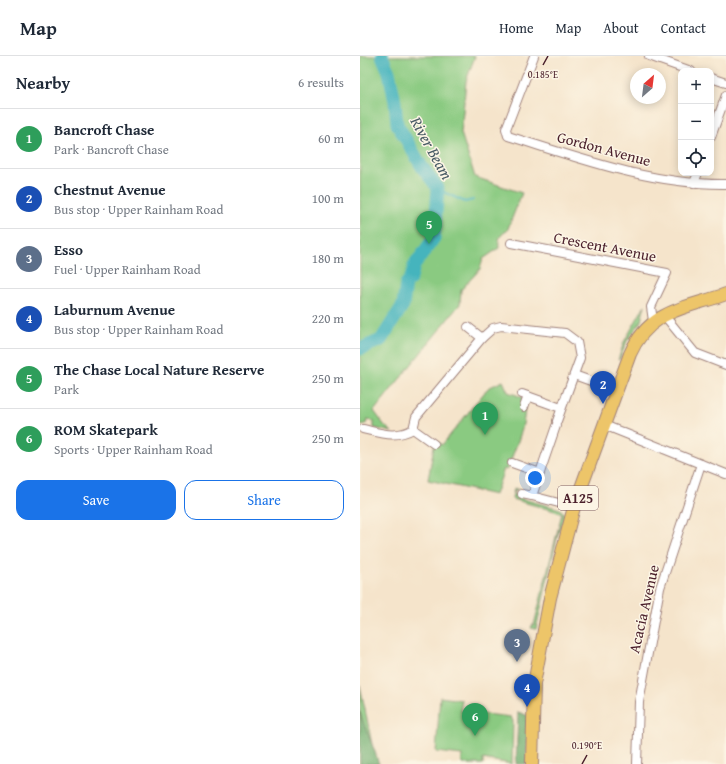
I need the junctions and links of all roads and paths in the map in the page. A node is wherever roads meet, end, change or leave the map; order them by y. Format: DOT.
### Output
graph roads {
  1 [pos="534,56"];
  2 [pos="649,56"];
  3 [pos="683,68"];
  4 [pos="714,79"];
  5 [pos="726,83"];
  6 [pos="726,95"];
  7 [pos="714,129"];
  8 [pos="697,176"];
  9 [pos="694,183"];
  10 [pos="726,184"];
  11 [pos="511,243"];
  12 [pos="726,294"];
  13 [pos="664,315"];
  14 [pos="653,321"];
  15 [pos="468,327"];
  16 [pos="482,338"];
  17 [pos="726,365"];
  18 [pos="574,375"];
  19 [pos="616,390"];
  20 [pos="524,407"];
  21 [pos="561,408"];
  22 [pos="604,425"];
  23 [pos="363,429"];
  24 [pos="413,429"];
  25 [pos="434,444"];
  26 [pos="512,463"];
  27 [pos="701,464"];
  28 [pos="540,473"];
  29 [pos="726,474"];
  30 [pos="522,494"];
  31 [pos="532,496"];
  32 [pos="574,507"];
  33 [pos="532,764"];
  34 [pos="637,764"];
  1 -- 9 [label="street, Gordon Avenue"];
  2 -- 3 [label="street"];
  4 -- 5 [label="street"];
  6 -- 7 [label="street"];
  8 -- 9 [label="street"];
  9 -- 10 [label="street, Gordon Avenue"];
  11 -- 14 [label="street, Crescent Avenue"];
  12 -- 13 [label="main road, A125"];
  13 -- 14 [label="main road, A125"];
  13 -- 17 [label="street"];
  14 -- 19 [label="main road, A125"];
  15 -- 16 [label="street"];
  16 -- 18 [label="street"];
  16 -- 24 [label="street"];
  18 -- 19 [label="street"];
  18 -- 21 [label="street"];
  19 -- 22 [label="main road, A125"];
  20 -- 21 [label="street"];
  21 -- 28 [label="street"];
  22 -- 27 [label="street"];
  22 -- 32 [label="main road, A125"];
  23 -- 24 [label="street"];
  24 -- 25 [label="street"];
  26 -- 28 [label="street"];
  27 -- 29 [label="street"];
  27 -- 34 [label="street, Acacia Avenue"];
  28 -- 31 [label="street"];
  30 -- 31 [label="street"];
  31 -- 32 [label="street"];
  32 -- 33 [label="main road, A125"];
}
